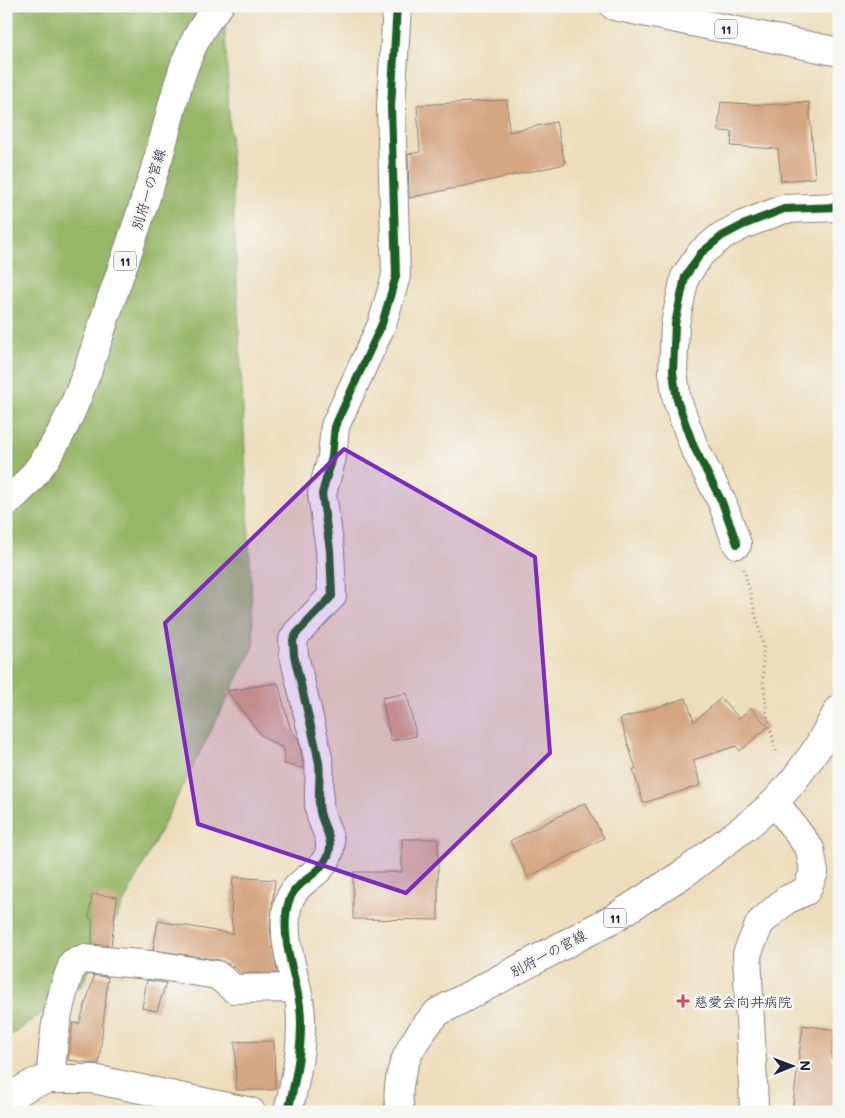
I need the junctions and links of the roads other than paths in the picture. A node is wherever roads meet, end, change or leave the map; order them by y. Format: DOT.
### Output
graph roads {
  1 [pos="219,6"];
  2 [pos="397,6"];
  3 [pos="614,6"];
  4 [pos="648,10"];
  5 [pos="839,52"];
  6 [pos="839,207"];
  7 [pos="6,503"];
  8 [pos="737,544"];
  9 [pos="839,709"];
  10 [pos="781,795"];
  11 [pos="296,988"];
  12 [pos="51,1079"];
  13 [pos="6,1099"];
  14 [pos="754,1106"];
  15 [pos="251,1112"];
  16 [pos="288,1112"];
  17 [pos="400,1112"];
  1 -- 7 [label="street, 別府一の宮線 / 11"];
  2 -- 11 [label="street"];
  3 -- 4 [label="street, 11"];
  4 -- 5 [label="street, 11"];
  6 -- 8 [label="street"];
  9 -- 10 [label="street, 別府一の宮線 / 11"];
  10 -- 14 [label="street"];
  10 -- 17 [label="street, 別府一の宮線 / 11"];
  11 -- 12 [label="street"];
  11 -- 16 [label="street"];
  12 -- 13 [label="street"];
  12 -- 15 [label="street"];
}
